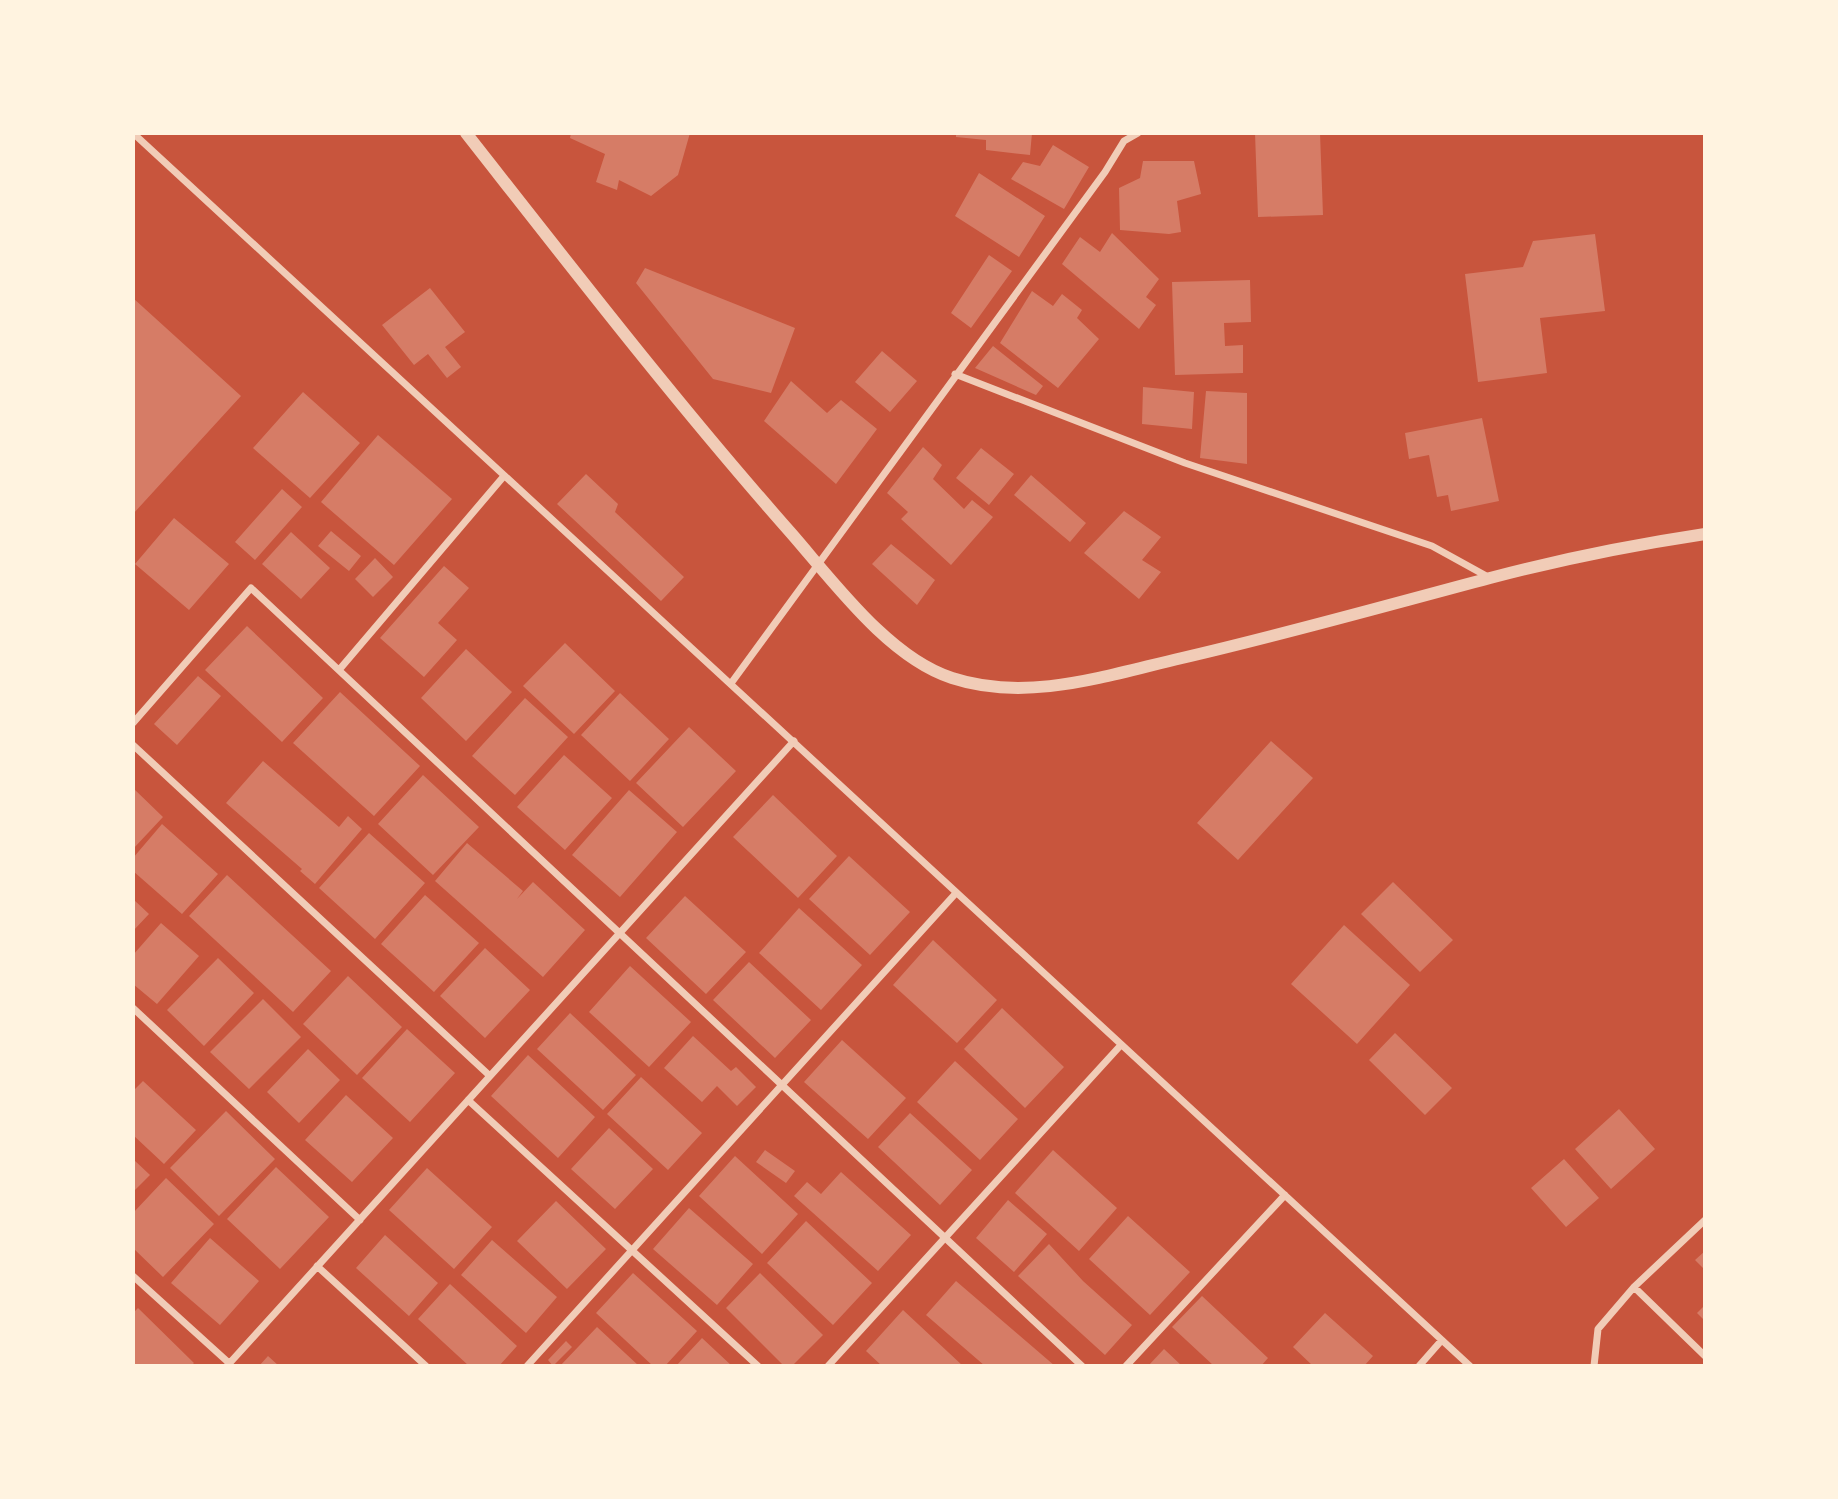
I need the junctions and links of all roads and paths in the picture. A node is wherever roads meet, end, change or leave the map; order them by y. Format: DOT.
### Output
graph roads {
  1 [pos="133,133"];
  2 [pos="466,133"];
  3 [pos="1138,133"];
  4 [pos="1123,137"];
  5 [pos="955,374"];
  6 [pos="505,476"];
  7 [pos="1705,534"];
  8 [pos="820,566"];
  9 [pos="1490,578"];
  10 [pos="339,670"];
  11 [pos="732,682"];
  12 [pos="133,723"];
  13 [pos="794,741"];
  14 [pos="133,745"];
  15 [pos="956,893"];
  16 [pos="619,933"];
  17 [pos="133,1008"];
  18 [pos="1120,1046"];
  19 [pos="490,1076"];
  20 [pos="781,1085"];
  21 [pos="468,1100"];
  22 [pos="1285,1195"];
  23 [pos="360,1220"];
  24 [pos="1705,1220"];
  25 [pos="945,1238"];
  26 [pos="632,1251"];
  27 [pos="317,1266"];
  28 [pos="133,1276"];
  29 [pos="1634,1287"];
  30 [pos="1441,1341"];
  31 [pos="1705,1356"];
  32 [pos="228,1365"];
  33 [pos="426,1366"];
  34 [pos="527,1366"];
  35 [pos="758,1366"];
  36 [pos="828,1366"];
  37 [pos="1082,1366"];
  38 [pos="1126,1366"];
  39 [pos="1419,1366"];
  40 [pos="1469,1366"];
  41 [pos="1594,1366"];
  1 -- 6 [label="street"];
  2 -- 8 [label="street"];
  3 -- 4 [label="street"];
  4 -- 5 [label="street"];
  5 -- 8 [label="street"];
  5 -- 9 [label="street"];
  6 -- 10 [label="street"];
  6 -- 11 [label="street"];
  7 -- 9 [label="street"];
  8 -- 9 [label="street"];
  8 -- 11 [label="street"];
  10 -- 12 [label="street"];
  10 -- 16 [label="street"];
  11 -- 13 [label="street"];
  13 -- 15 [label="street"];
  13 -- 16 [label="street"];
  14 -- 19 [label="street"];
  15 -- 18 [label="street"];
  15 -- 20 [label="street"];
  16 -- 19 [label="street"];
  16 -- 20 [label="street"];
  17 -- 23 [label="street"];
  18 -- 22 [label="street"];
  18 -- 25 [label="street"];
  19 -- 21 [label="street"];
  20 -- 25 [label="street"];
  20 -- 26 [label="street"];
  21 -- 23 [label="street"];
  21 -- 26 [label="street"];
  22 -- 30 [label="street"];
  22 -- 38 [label="street"];
  23 -- 27 [label="street"];
  24 -- 29 [label="street"];
  25 -- 36 [label="street"];
  25 -- 37 [label="street"];
  26 -- 34 [label="street"];
  26 -- 35 [label="street"];
  27 -- 32 [label="street"];
  27 -- 33 [label="street"];
  28 -- 32 [label="street"];
  29 -- 31 [label="street"];
  29 -- 41 [label="street"];
  30 -- 39 [label="street"];
  30 -- 40 [label="street"];
}
